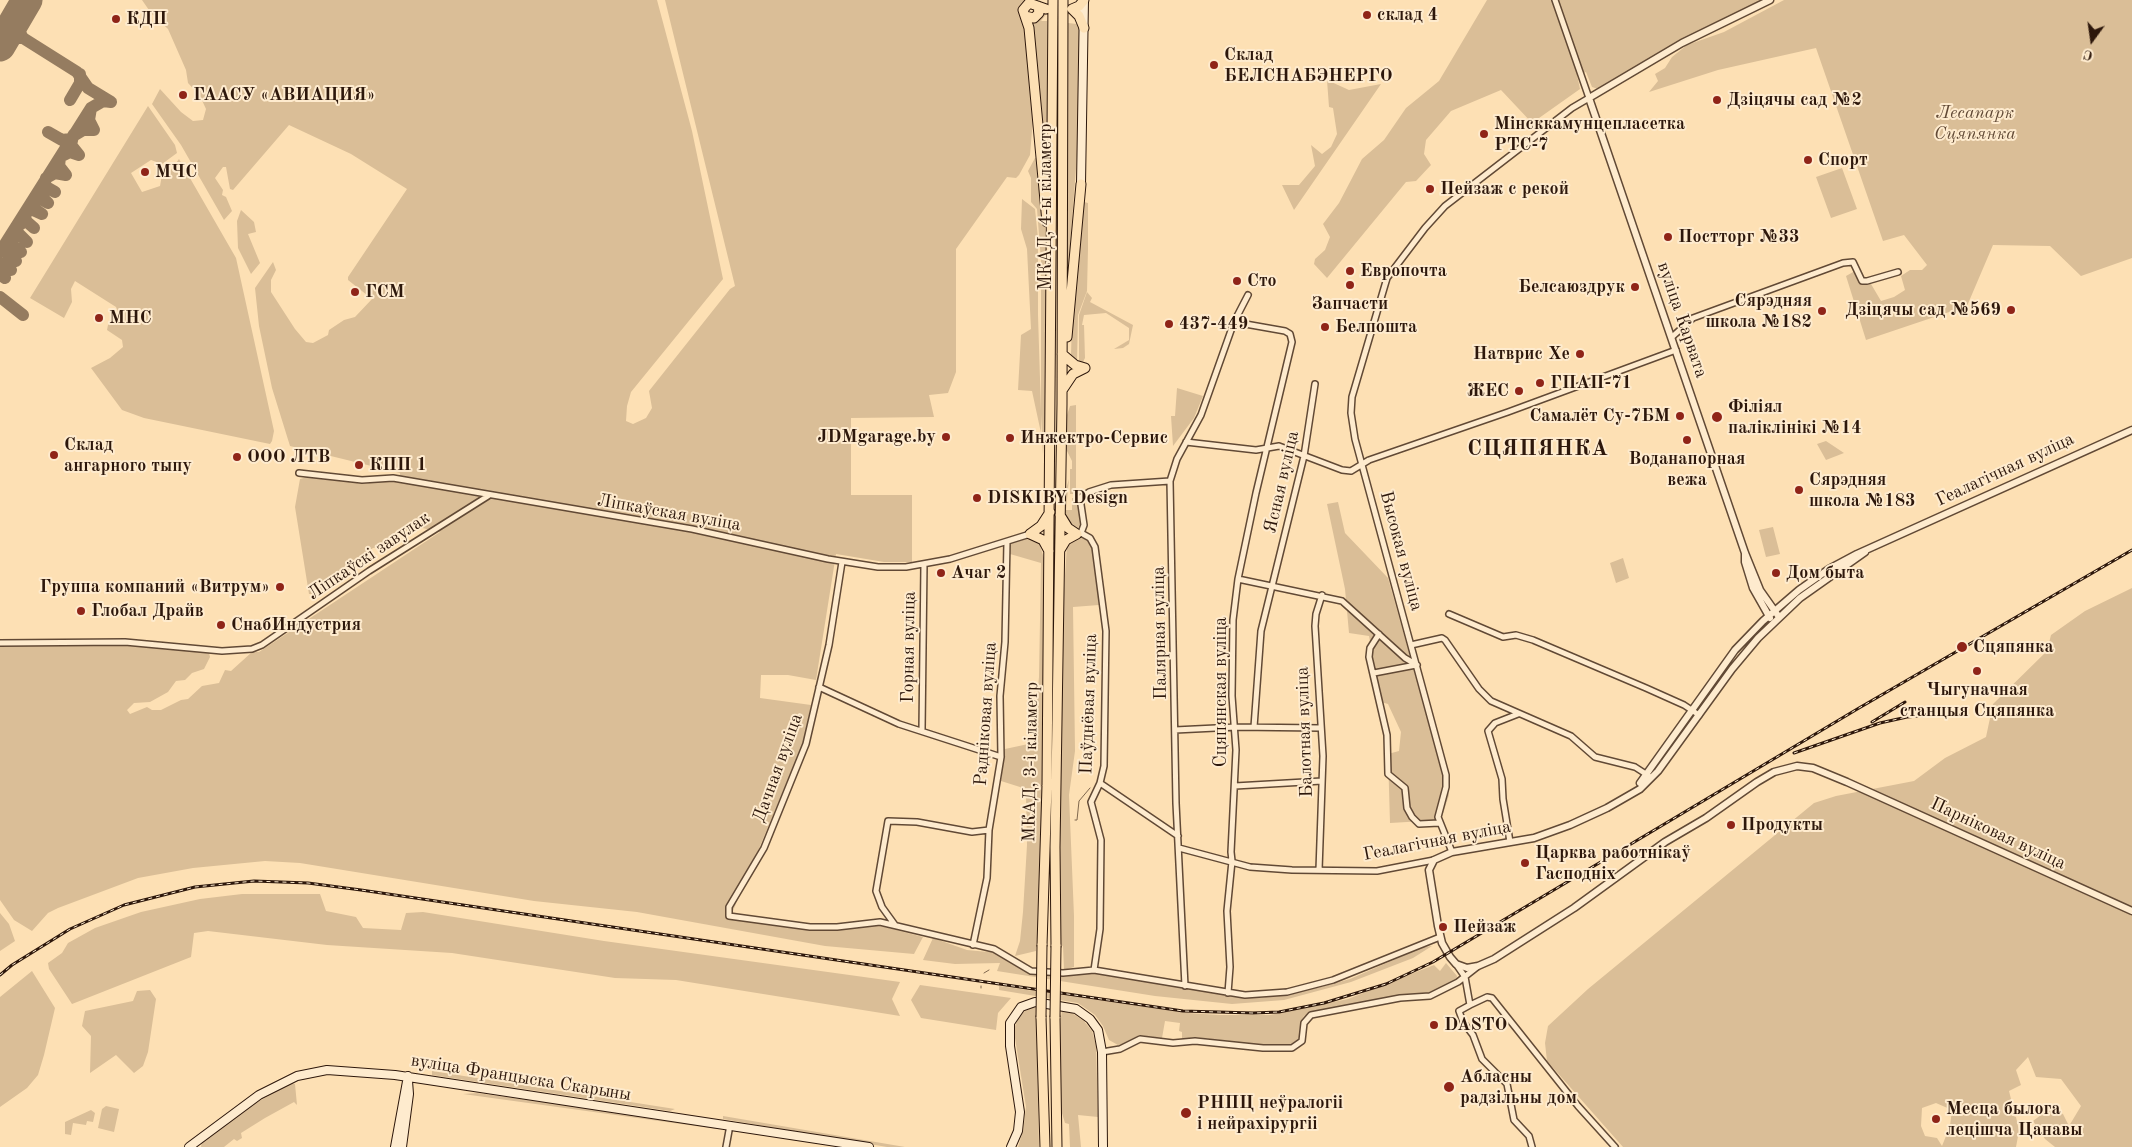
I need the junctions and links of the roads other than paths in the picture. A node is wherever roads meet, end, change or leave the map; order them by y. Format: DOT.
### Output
graph roads {
  1 [pos="1054,0"];
  2 [pos="1063,0"];
  3 [pos="1555,0"];
  4 [pos="1770,0"];
  5 [pos="1084,3"];
  6 [pos="1033,5"];
  7 [pos="1025,16"];
  8 [pos="1058,25"];
  9 [pos="1084,28"];
  10 [pos="1590,98"];
  11 [pos="1081,184"];
  12 [pos="1052,257"];
  13 [pos="1898,272"];
  14 [pos="1248,295"];
  15 [pos="1234,322"];
  16 [pos="1672,337"];
  17 [pos="1676,350"];
  18 [pos="1062,354"];
  19 [pos="1315,384"];
  20 [pos="1062,392"];
  21 [pos="1051,413"];
  22 [pos="1062,413"];
  23 [pos="2132,430"];
  24 [pos="1186,442"];
  25 [pos="1266,448"];
  26 [pos="1304,456"];
  27 [pos="1363,464"];
  28 [pos="299,473"];
  29 [pos="1170,481"];
  30 [pos="488,496"];
  31 [pos="1050,512"];
  32 [pos="1060,515"];
  33 [pos="1030,534"];
  34 [pos="1079,534"];
  35 [pos="1007,542"];
  36 [pos="1060,550"];
  37 [pos="1865,552"];
  38 [pos="1745,553"];
  39 [pos="1050,555"];
  40 [pos="842,562"];
  41 [pos="924,564"];
  42 [pos="1238,579"];
  43 [pos="1272,585"];
  44 [pos="1322,595"];
  45 [pos="1774,611"];
  46 [pos="1449,614"];
  47 [pos="1769,616"];
  48 [pos="1779,618"];
  49 [pos="1774,622"];
  50 [pos="1379,634"];
  51 [pos="0,644"];
  52 [pos="1411,645"];
  53 [pos="1417,665"];
  54 [pos="1374,673"];
  55 [pos="819,688"];
  56 [pos="1691,710"];
  57 [pos="1518,714"];
  58 [pos="1699,715"];
  59 [pos="1236,727"];
  60 [pos="1254,728"];
  61 [pos="1321,728"];
  62 [pos="922,730"];
  63 [pos="1175,730"];
  64 [pos="1001,757"];
  65 [pos="1649,776"];
  66 [pos="1322,781"];
  67 [pos="1100,783"];
  68 [pos="1235,786"];
  69 [pos="1439,822"];
  70 [pos="989,830"];
  71 [pos="1178,836"];
  72 [pos="1510,842"];
  73 [pos="1179,848"];
  74 [pos="1452,852"];
  75 [pos="1434,860"];
  76 [pos="1232,861"];
  77 [pos="1319,870"];
  78 [pos="2132,911"];
  79 [pos="895,925"];
  80 [pos="1440,937"];
  81 [pos="974,944"];
  82 [pos="1456,964"];
  83 [pos="1478,966"];
  84 [pos="1094,970"];
  85 [pos="1465,977"];
  86 [pos="1185,986"];
  87 [pos="1228,993"];
  88 [pos="1470,1005"];
  89 [pos="1102,1052"];
  90 [pos="408,1076"];
  91 [pos="730,1125"];
  92 [pos="189,1147"];
  93 [pos="395,1147"];
  94 [pos="402,1147"];
  95 [pos="726,1147"];
  96 [pos="870,1147"];
  97 [pos="1011,1147"];
  98 [pos="1045,1147"];
  99 [pos="1057,1147"];
  100 [pos="1103,1147"];
  101 [pos="1532,1147"];
  102 [pos="1615,1147"];
  1 -- 8 [label="highway, МКАД, 4-ы кіламетр"];
  2 -- 8 [label="highway, МКАД, 4-ы кіламетр"];
  3 -- 10 [label="street, вуліца Карвата"];
  4 -- 10 [label="street"];
  5 -- 9 [label="main road"];
  5 -- 9 [label="highway"];
  6 -- 7 [label="highway"];
  6 -- 7 [label="highway"];
  7 -- 12 [label="highway"];
  8 -- 12 [label="highway, МКАД, 4-ы кіламетр"];
  8 -- 18 [label="highway, МКАД, 4-ы кіламетр"];
  9 -- 11 [label="main road"];
  10 -- 16 [label="street, вуліца Карвата"];
  10 -- 27 [label="street"];
  11 -- 18 [label="highway"];
  12 -- 21 [label="highway, МКАД, 4-ы кіламетр"];
  13 -- 16 [label="street"];
  14 -- 15 [label="street, Палярная вуліца"];
  15 -- 24 [label="street, Палярная вуліца"];
  15 -- 25 [label="street, Сцяпянская вуліца"];
  16 -- 17 [label="street, вуліца Карвата"];
  17 -- 27 [label="street"];
  17 -- 38 [label="street, вуліца Карвата"];
  18 -- 20 [label="highway, МКАД, 4-ы кіламетр"];
  18 -- 20 [label="highway"];
  19 -- 26 [label="street, Ясная вуліца"];
  20 -- 22 [label="highway, МКАД, 4-ы кіламетр"];
  21 -- 31 [label="highway, МКАД, 3-і кіламетр"];
  22 -- 32 [label="highway, МКАД, 3-і кіламетр"];
  23 -- 37 [label="street, Геалагічная вуліца"];
  24 -- 25 [label="street"];
  24 -- 29 [label="street, Палярная вуліца"];
  25 -- 26 [label="street"];
  25 -- 42 [label="street, Сцяпянская вуліца"];
  26 -- 27 [label="street"];
  26 -- 43 [label="street, Ясная вуліца"];
  27 -- 52 [label="street, Высокая вуліца"];
  28 -- 30 [label="street, Ліпкаўская вуліца"];
  29 -- 34 [label="street"];
  29 -- 63 [label="street, Палярная вуліца"];
  30 -- 40 [label="street, Ліпкаўская вуліца"];
  30 -- 51 [label="street, Ліпкаўскі завулак"];
  31 -- 33 [label="highway"];
  31 -- 39 [label="highway, МКАД, 3-і кіламетр"];
  32 -- 34 [label="highway"];
  32 -- 36 [label="highway, МКАД, 3-і кіламетр"];
  33 -- 35 [label="street, Ліпкаўская вуліца"];
  33 -- 39 [label="highway"];
  34 -- 36 [label="highway"];
  34 -- 67 [label="street, Паўднёвая вуліца"];
  35 -- 41 [label="street, Ліпкаўская вуліца"];
  35 -- 64 [label="street, Радніковая вуліца"];
  36 -- 99 [label="highway, МКАД, 3-і кіламетр, bridge"];
  37 -- 45 [label="street, Геалагічная вуліца"];
  37 -- 48 [label="street, Геалагічная вуліца"];
  38 -- 45 [label="street, вуліца Карвата"];
  38 -- 47 [label="street, вуліца Карвата"];
  39 -- 98 [label="highway, МКАД, 3-і кіламетр, bridge"];
  40 -- 41 [label="street, Ліпкаўская вуліца"];
  40 -- 55 [label="street, Дачная вуліца"];
  41 -- 62 [label="street, Горная вуліца"];
  42 -- 43 [label="street"];
  42 -- 59 [label="street, Сцяпянская вуліца"];
  43 -- 44 [label="street"];
  43 -- 60 [label="street, Ясная вуліца"];
  44 -- 50 [label="street"];
  44 -- 61 [label="street, Балотная вуліца"];
  45 -- 47 [label="street, Геалагічная вуліца"];
  45 -- 48 [label="street, вуліца Карвата"];
  46 -- 56 [label="street"];
  47 -- 49 [label="street, вуліца Карвата"];
  47 -- 56 [label="street, Геалагічная вуліца"];
  48 -- 49 [label="street, Геалагічная вуліца"];
  49 -- 58 [label="street, Геалагічная вуліца"];
  50 -- 53 [label="street"];
  50 -- 54 [label="street"];
  52 -- 53 [label="street, Высокая вуліца"];
  52 -- 57 [label="street"];
  53 -- 54 [label="street"];
  53 -- 69 [label="street, Высокая вуліца"];
  54 -- 69 [label="street"];
  55 -- 62 [label="street"];
  55 -- 79 [label="street, Дачная вуліца"];
  56 -- 58 [label="street"];
  56 -- 65 [label="street, Геалагічная вуліца"];
  57 -- 65 [label="street"];
  57 -- 72 [label="street"];
  58 -- 65 [label="street, Геалагічная вуліца"];
  59 -- 60 [label="street"];
  59 -- 63 [label="street"];
  59 -- 68 [label="street, Сцяпянская вуліца"];
  60 -- 61 [label="street"];
  61 -- 66 [label="street, Балотная вуліца"];
  62 -- 64 [label="street"];
  63 -- 71 [label="street, Палярная вуліца"];
  64 -- 70 [label="street, Радніковая вуліца"];
  65 -- 72 [label="street, Геалагічная вуліца"];
  66 -- 68 [label="street"];
  66 -- 77 [label="street, Балотная вуліца"];
  67 -- 71 [label="street"];
  67 -- 84 [label="street, Паўднёвая вуліца"];
  68 -- 76 [label="street, Сцяпянская вуліца"];
  69 -- 74 [label="street"];
  70 -- 79 [label="street"];
  70 -- 81 [label="street, Радніковая вуліца"];
  71 -- 73 [label="street, Палярная вуліца"];
  72 -- 74 [label="street, Геалагічная вуліца"];
  73 -- 76 [label="street, Геалагічная вуліца"];
  73 -- 86 [label="street, Палярная вуліца"];
  74 -- 75 [label="street, Геалагічная вуліца"];
  75 -- 77 [label="street, Геалагічная вуліца"];
  75 -- 80 [label="street"];
  76 -- 77 [label="street, Геалагічная вуліца"];
  76 -- 87 [label="street, Сцяпянская вуліца"];
  78 -- 83 [label="street, Парніковая вуліца"];
  79 -- 81 [label="street"];
  80 -- 82 [label="street"];
  80 -- 87 [label="street"];
  81 -- 84 [label="street"];
  82 -- 83 [label="street"];
  82 -- 85 [label="street"];
  83 -- 85 [label="street"];
  84 -- 86 [label="street"];
  85 -- 88 [label="street"];
  85 -- 89 [label="street"];
  86 -- 87 [label="street"];
  88 -- 101 [label="street"];
  88 -- 102 [label="street"];
  89 -- 97 [label="main road"];
  89 -- 100 [label="main road"];
  90 -- 91 [label="main road, вуліца Францыска Скарыны"];
  90 -- 92 [label="main road, вуліца Францыска Скарыны"];
  90 -- 93 [label="main road"];
  90 -- 94 [label="main road"];
  91 -- 95 [label="street"];
  91 -- 96 [label="main road, вуліца Францыска Скарыны"];
}
